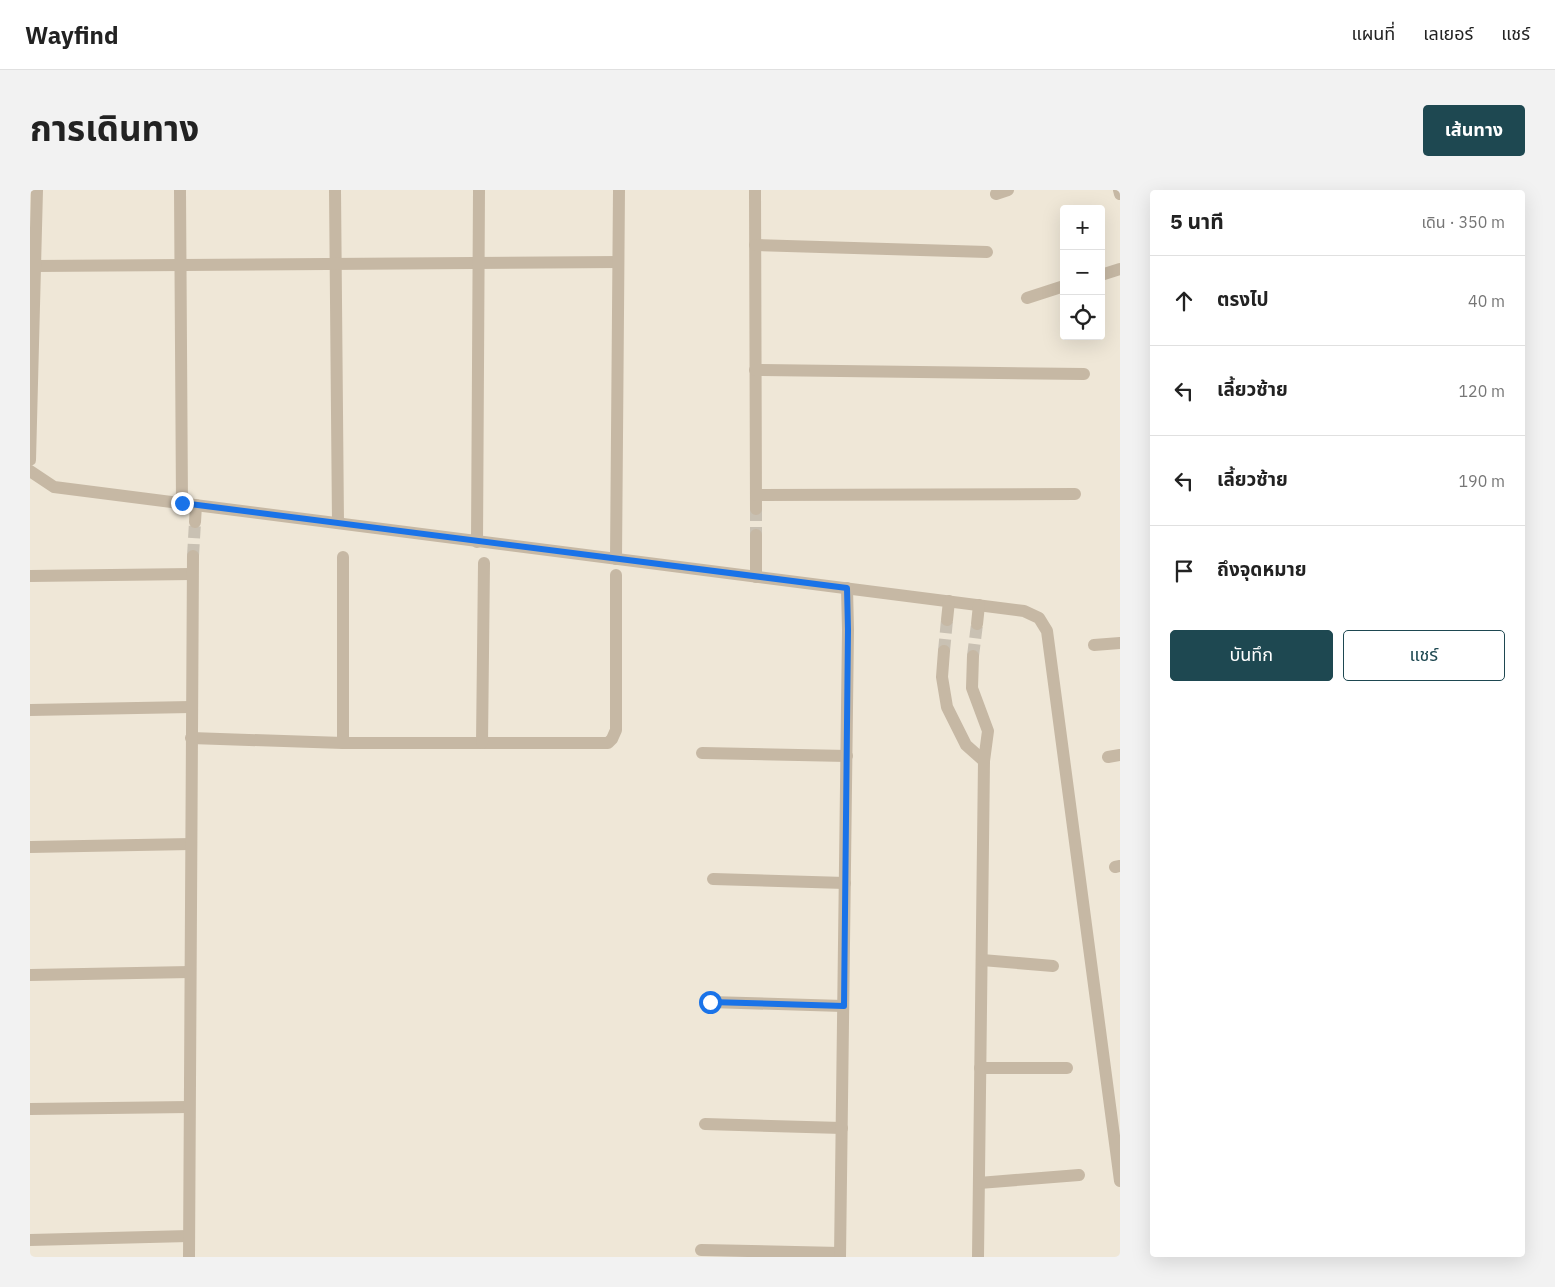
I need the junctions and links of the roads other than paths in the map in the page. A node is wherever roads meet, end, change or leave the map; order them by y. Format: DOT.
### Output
graph roads {
  1 [pos="37,190"];
  2 [pos="180,190"];
  3 [pos="335,190"];
  4 [pos="479,190"];
  5 [pos="619,190"];
  6 [pos="755,190"];
  7 [pos="1119,190"];
  8 [pos="1120,194"];
  9 [pos="755,245"];
  10 [pos="987,252"];
  11 [pos="618,262"];
  12 [pos="479,263"];
  13 [pos="336,264"];
  14 [pos="180,265"];
  15 [pos="35,266"];
  16 [pos="1120,269"];
  17 [pos="1105,273"];
  18 [pos="1060,287"];
  19 [pos="1027,298"];
  20 [pos="755,370"];
  21 [pos="1084,374"];
  22 [pos="30,460"];
  23 [pos="30,471"];
  24 [pos="1075,494"];
  25 [pos="756,495"];
  26 [pos="182,503"];
  27 [pos="196,505"];
  28 [pos="756,509"];
  29 [pos="195,522"];
  30 [pos="338,523"];
  31 [pos="756,535"];
  32 [pos="477,542"];
  33 [pos="193,556"];
  34 [pos="343,557"];
  35 [pos="616,558"];
  36 [pos="484,563"];
  37 [pos="192,574"];
  38 [pos="616,575"];
  39 [pos="30,576"];
  40 [pos="756,577"];
  41 [pos="847,588"];
  42 [pos="949,601"];
  43 [pos="979,605"];
  44 [pos="947,620"];
  45 [pos="977,624"];
  46 [pos="1120,643"];
  47 [pos="1094,645"];
  48 [pos="944,650"];
  49 [pos="973,656"];
  50 [pos="191,706"];
  51 [pos="30,710"];
  52 [pos="191,738"];
  53 [pos="343,743"];
  54 [pos="482,743"];
  55 [pos="702,753"];
  56 [pos="847,756"];
  57 [pos="984,761"];
  58 [pos="191,844"];
  59 [pos="30,847"];
  60 [pos="713,879"];
  61 [pos="845,883"];
  62 [pos="982,960"];
  63 [pos="1053,966"];
  64 [pos="190,972"];
  65 [pos="30,975"];
  66 [pos="710,1002"];
  67 [pos="844,1006"];
  68 [pos="980,1068"];
  69 [pos="1067,1068"];
  70 [pos="190,1106"];
  71 [pos="30,1110"];
  72 [pos="705,1124"];
  73 [pos="842,1128"];
  74 [pos="1079,1175"];
  75 [pos="1120,1181"];
  76 [pos="979,1183"];
  77 [pos="189,1236"];
  78 [pos="30,1240"];
  79 [pos="701,1250"];
  80 [pos="840,1255"];
  81 [pos="189,1257"];
  82 [pos="978,1257"];
  1 -- 15 [label="street"];
  2 -- 14 [label="street"];
  3 -- 13 [label="street"];
  4 -- 12 [label="street"];
  5 -- 11 [label="street"];
  6 -- 9 [label="street"];
  7 -- 8 [label="street"];
  9 -- 10 [label="street"];
  9 -- 20 [label="street"];
  11 -- 12 [label="street"];
  11 -- 35 [label="street"];
  12 -- 13 [label="street"];
  12 -- 32 [label="street"];
  13 -- 14 [label="street"];
  13 -- 30 [label="street"];
  14 -- 15 [label="street"];
  14 -- 26 [label="street"];
  15 -- 22 [label="street"];
  16 -- 17 [label="street"];
  18 -- 19 [label="street"];
  20 -- 21 [label="street"];
  20 -- 25 [label="street"];
  23 -- 26 [label="street"];
  24 -- 25 [label="street"];
  25 -- 28 [label="street"];
  26 -- 27 [label="street"];
  27 -- 29 [label="street"];
  27 -- 30 [label="street"];
  30 -- 32 [label="street"];
  31 -- 40 [label="street"];
  32 -- 35 [label="street"];
  33 -- 37 [label="street"];
  34 -- 53 [label="street"];
  35 -- 40 [label="street"];
  36 -- 54 [label="street"];
  37 -- 39 [label="street"];
  37 -- 50 [label="street"];
  38 -- 54 [label="street"];
  40 -- 41 [label="street"];
  41 -- 42 [label="street"];
  41 -- 56 [label="street"];
  42 -- 43 [label="street"];
  42 -- 44 [label="street"];
  43 -- 45 [label="street"];
  43 -- 75 [label="street"];
  46 -- 47 [label="street"];
  48 -- 57 [label="street"];
  49 -- 57 [label="street"];
  50 -- 51 [label="street"];
  50 -- 52 [label="street"];
  52 -- 53 [label="street"];
  52 -- 58 [label="street"];
  53 -- 54 [label="street"];
  55 -- 56 [label="street"];
  56 -- 61 [label="street"];
  57 -- 62 [label="street"];
  58 -- 59 [label="street"];
  58 -- 64 [label="street"];
  60 -- 61 [label="street"];
  61 -- 67 [label="street"];
  62 -- 63 [label="street"];
  62 -- 68 [label="street"];
  64 -- 65 [label="street"];
  64 -- 70 [label="street"];
  66 -- 67 [label="street"];
  67 -- 73 [label="street"];
  68 -- 69 [label="street"];
  68 -- 76 [label="street"];
  70 -- 71 [label="street"];
  70 -- 77 [label="street"];
  72 -- 73 [label="street"];
  73 -- 80 [label="street"];
  74 -- 76 [label="street"];
  76 -- 82 [label="street"];
  77 -- 78 [label="street"];
  77 -- 81 [label="street"];
  79 -- 80 [label="street"];
}
